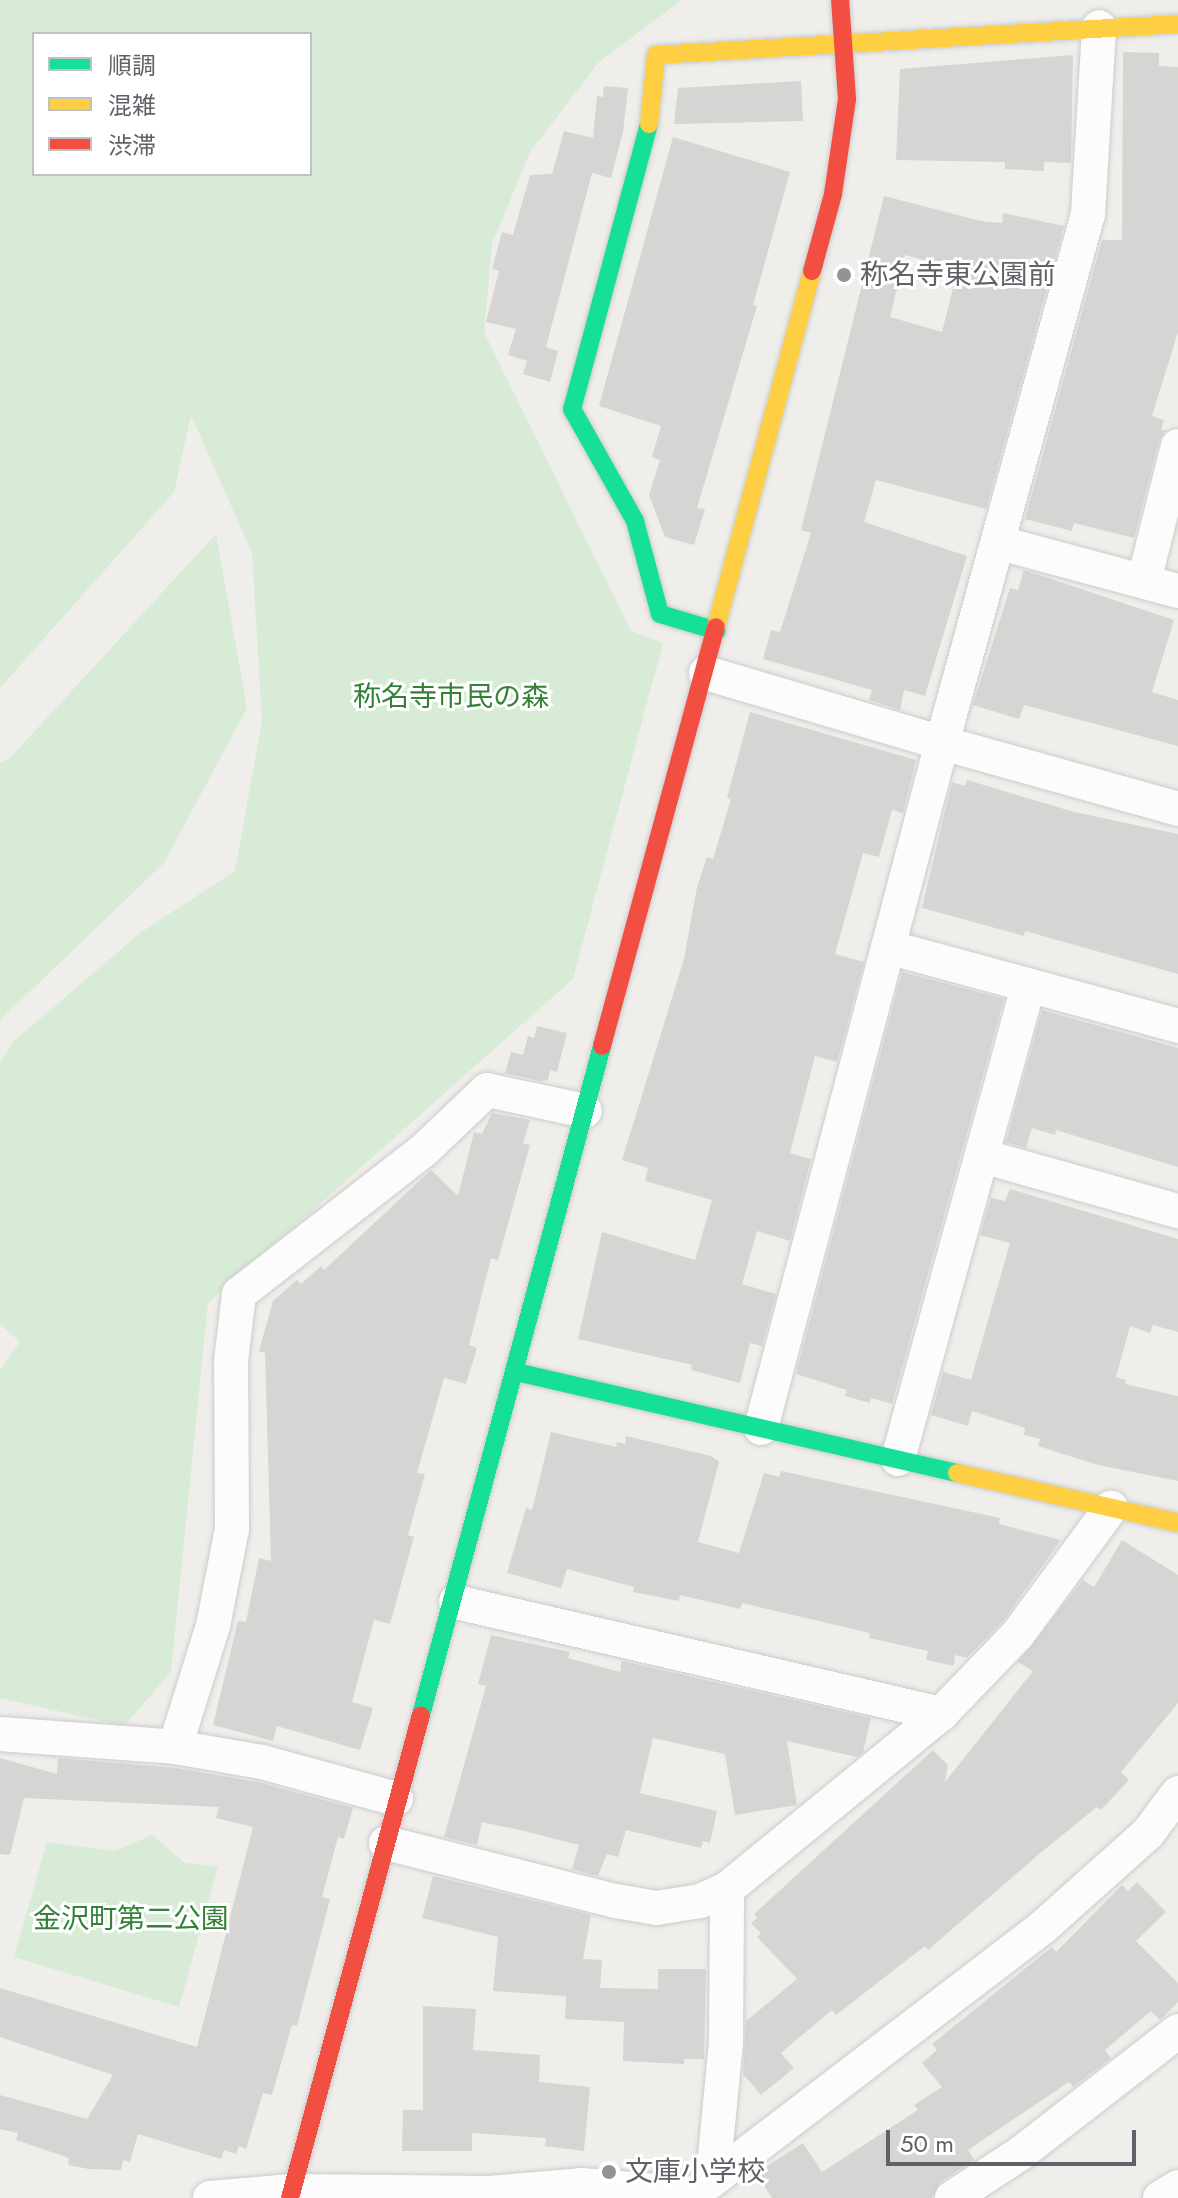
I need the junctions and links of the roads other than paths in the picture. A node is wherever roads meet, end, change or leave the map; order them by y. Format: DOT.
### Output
graph roads {
  1 [pos="840,0"];
  2 [pos="1178,24"];
  3 [pos="1099,27"];
  4 [pos="847,43"];
  5 [pos="1178,446"];
  6 [pos="1000,543"];
  7 [pos="1144,581"];
  8 [pos="1178,591"];
  9 [pos="717,631"];
  10 [pos="706,673"];
  11 [pos="942,743"];
  12 [pos="1178,809"];
  13 [pos="888,947"];
  14 [pos="1028,986"];
  15 [pos="1178,1026"];
  16 [pos="585,1111"];
  17 [pos="982,1156"];
  18 [pos="1178,1211"];
  19 [pos="516,1372"];
  20 [pos="761,1428"];
  21 [pos="898,1459"];
  22 [pos="1111,1508"];
  23 [pos="1178,1523"];
  24 [pos="456,1602"];
  25 [pos="941,1714"];
  26 [pos="0,1734"];
  27 [pos="175,1747"];
  28 [pos="1178,1793"];
  29 [pos="396,1799"];
  30 [pos="386,1843"];
  31 [pos="727,1889"];
  32 [pos="1178,2031"];
  33 [pos="1178,2187"];
  34 [pos="701,2190"];
  35 [pos="291,2194"];
  36 [pos="491,2195"];
  37 [pos="210,2198"];
  38 [pos="952,2198"];
  39 [pos="1160,2198"];
  1 -- 4 [label="street"];
  2 -- 3 [label="street"];
  3 -- 4 [label="street"];
  3 -- 6 [label="street"];
  4 -- 9 [label="street"];
  4 -- 9 [label="street"];
  5 -- 7 [label="street"];
  6 -- 7 [label="street"];
  6 -- 11 [label="street"];
  7 -- 8 [label="street"];
  9 -- 10 [label="street"];
  10 -- 11 [label="street"];
  10 -- 16 [label="street"];
  11 -- 12 [label="street"];
  11 -- 13 [label="street"];
  13 -- 14 [label="street"];
  13 -- 20 [label="street"];
  14 -- 15 [label="street"];
  14 -- 17 [label="street"];
  16 -- 19 [label="street"];
  16 -- 27 [label="street"];
  17 -- 18 [label="street"];
  17 -- 21 [label="street"];
  19 -- 20 [label="street"];
  19 -- 24 [label="street"];
  20 -- 21 [label="street"];
  21 -- 22 [label="street"];
  22 -- 23 [label="street"];
  22 -- 25 [label="street"];
  24 -- 25 [label="street"];
  24 -- 29 [label="street"];
  25 -- 31 [label="street"];
  26 -- 27 [label="street"];
  27 -- 29 [label="street"];
  28 -- 34 [label="street"];
  29 -- 30 [label="street"];
  30 -- 31 [label="street"];
  30 -- 35 [label="street"];
  31 -- 34 [label="street"];
  32 -- 38 [label="street"];
  33 -- 39 [label="street"];
  34 -- 36 [label="street"];
  35 -- 36 [label="street"];
  35 -- 37 [label="street"];
}
